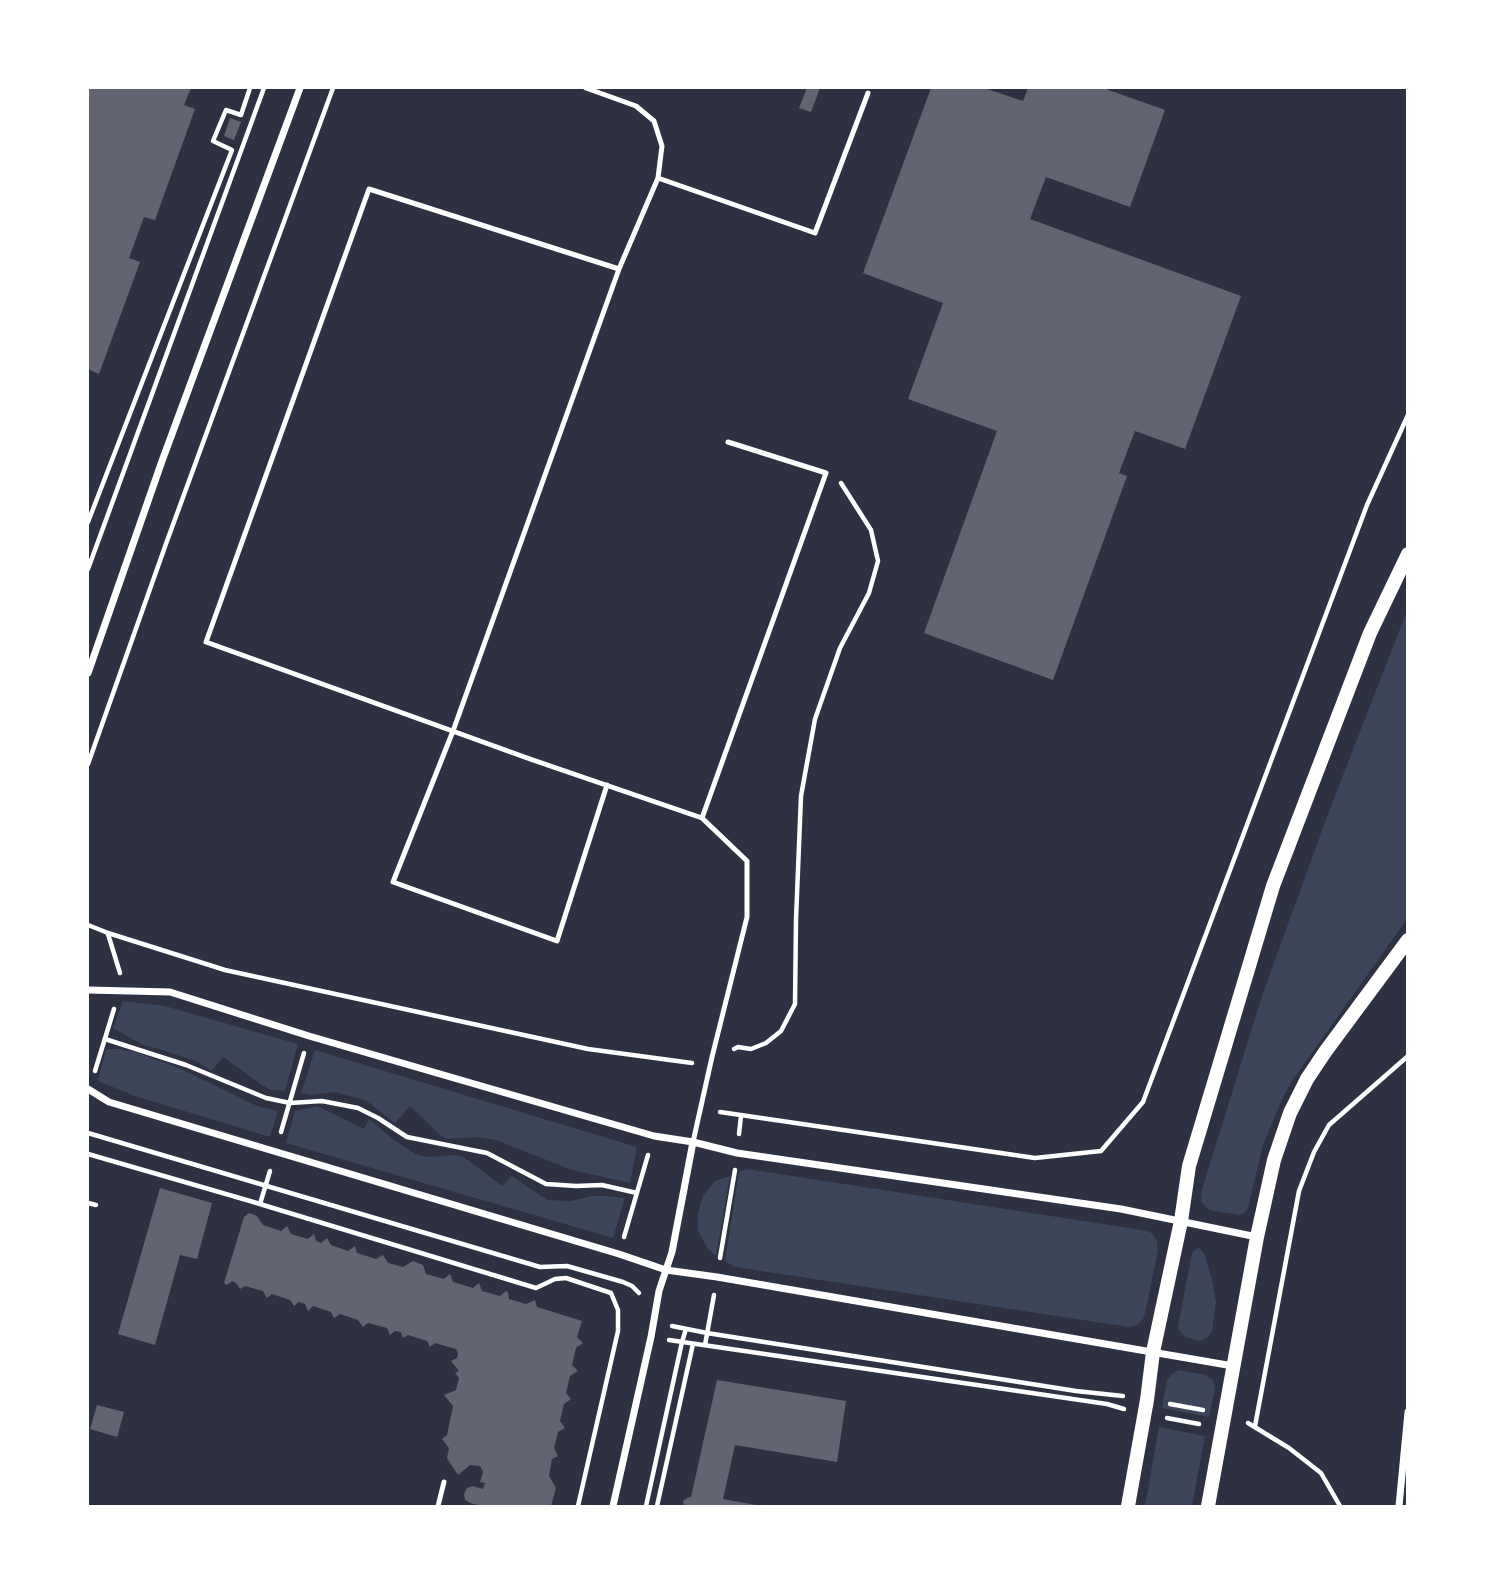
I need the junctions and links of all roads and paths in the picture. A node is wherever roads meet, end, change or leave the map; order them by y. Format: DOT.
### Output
graph roads {
  1 [pos="250,88"];
  2 [pos="264,88"];
  3 [pos="300,88"];
  4 [pos="333,88"];
  5 [pos="586,88"];
  6 [pos="868,93"];
  7 [pos="658,178"];
  8 [pos="619,269"];
  9 [pos="1408,415"];
  10 [pos="728,442"];
  11 [pos="826,473"];
  12 [pos="88,522"];
  13 [pos="1408,554"];
  14 [pos="88,569"];
  15 [pos="88,673"];
  16 [pos="453,731"];
  17 [pos="88,764"];
  18 [pos="607,785"];
  19 [pos="702,818"];
  20 [pos="88,925"];
  21 [pos="1408,940"];
  22 [pos="88,990"];
  23 [pos="309,1036"];
  24 [pos="105,1038"];
  25 [pos="1408,1056"];
  26 [pos="712,1057"];
  27 [pos="88,1090"];
  28 [pos="290,1103"];
  29 [pos="719,1112"];
  30 [pos="741,1116"];
  31 [pos="88,1133"];
  32 [pos="739,1133"];
  33 [pos="654,1136"];
  34 [pos="693,1142"];
  35 [pos="276,1151"];
  36 [pos="88,1154"];
  37 [pos="734,1177"];
  38 [pos="266,1185"];
  39 [pos="637,1193"];
  40 [pos="88,1203"];
  41 [pos="260,1204"];
  42 [pos="96,1205"];
  43 [pos="1181,1221"];
  44 [pos="1257,1237"];
  45 [pos="618,1254"];
  46 [pos="721,1256"];
  47 [pos="666,1270"];
  48 [pos="610,1279"];
  49 [pos="713,1301"];
  50 [pos="656,1310"];
  51 [pos="686,1329"];
  52 [pos="618,1331"];
  53 [pos="707,1333"];
  54 [pos="651,1337"];
  55 [pos="682,1342"];
  56 [pos="692,1344"];
  57 [pos="705,1345"];
  58 [pos="1153,1352"];
  59 [pos="1233,1366"];
  60 [pos="1146,1406"];
  61 [pos="1408,1412"];
  62 [pos="1225,1414"];
  63 [pos="1255,1426"];
  64 [pos="1223,1429"];
  65 [pos="444,1482"];
  66 [pos="438,1507"];
  67 [pos="578,1507"];
  68 [pos="613,1507"];
  69 [pos="646,1507"];
  70 [pos="657,1507"];
  71 [pos="1128,1507"];
  72 [pos="1208,1507"];
  73 [pos="1340,1507"];
  74 [pos="1399,1507"];
  1 -- 12 [label="path"];
  2 -- 14 [label="path"];
  3 -- 15 [label="street"];
  4 -- 17 [label="path"];
  5 -- 7 [label="lane"];
  6 -- 7 [label="lane"];
  7 -- 8 [label="lane"];
  8 -- 16 [label="lane"];
  8 -- 16 [label="lane"];
  9 -- 30 [label="path"];
  10 -- 11 [label="lane"];
  11 -- 19 [label="lane"];
  11 -- 26 [label="path"];
  13 -- 43 [label="main road"];
  16 -- 18 [label="lane"];
  16 -- 18 [label="lane"];
  18 -- 19 [label="lane"];
  19 -- 26 [label="lane"];
  20 -- 26 [label="path"];
  21 -- 44 [label="main road"];
  22 -- 23 [label="street"];
  23 -- 28 [label="path"];
  23 -- 33 [label="street"];
  24 -- 28 [label="path"];
  25 -- 63 [label="path"];
  26 -- 34 [label="lane"];
  27 -- 35 [label="street"];
  28 -- 35 [label="path"];
  28 -- 39 [label="path"];
  29 -- 30 [label="path"];
  30 -- 32 [label="path"];
  31 -- 38 [label="path"];
  33 -- 34 [label="street"];
  33 -- 39 [label="path"];
  34 -- 43 [label="street"];
  34 -- 47 [label="street"];
  35 -- 38 [label="path"];
  35 -- 45 [label="street"];
  36 -- 41 [label="path"];
  37 -- 46 [label="path"];
  38 -- 41 [label="path"];
  38 -- 48 [label="path"];
  39 -- 45 [label="path"];
  40 -- 42 [label="path"];
  41 -- 52 [label="path"];
  43 -- 44 [label="street"];
  43 -- 58 [label="main road"];
  44 -- 59 [label="main road"];
  45 -- 47 [label="street"];
  45 -- 48 [label="path"];
  47 -- 50 [label="street"];
  47 -- 58 [label="street"];
  48 -- 50 [label="path"];
  49 -- 53 [label="path"];
  50 -- 51 [label="path"];
  50 -- 54 [label="street"];
  51 -- 53 [label="path"];
  51 -- 55 [label="path"];
  52 -- 54 [label="path"];
  52 -- 67 [label="path"];
  53 -- 57 [label="path"];
  53 -- 60 [label="path"];
  54 -- 55 [label="path"];
  54 -- 68 [label="street"];
  55 -- 56 [label="path"];
  55 -- 69 [label="path"];
  56 -- 57 [label="path"];
  56 -- 70 [label="path"];
  57 -- 60 [label="path"];
  58 -- 59 [label="street"];
  58 -- 60 [label="main road"];
  59 -- 62 [label="main road"];
  60 -- 62 [label="path"];
  60 -- 64 [label="path"];
  60 -- 71 [label="main road"];
  61 -- 74 [label="street"];
  62 -- 63 [label="path"];
  62 -- 64 [label="main road"];
  63 -- 64 [label="path"];
  63 -- 73 [label="path"];
  64 -- 72 [label="main road"];
  65 -- 66 [label="lane"];
}
